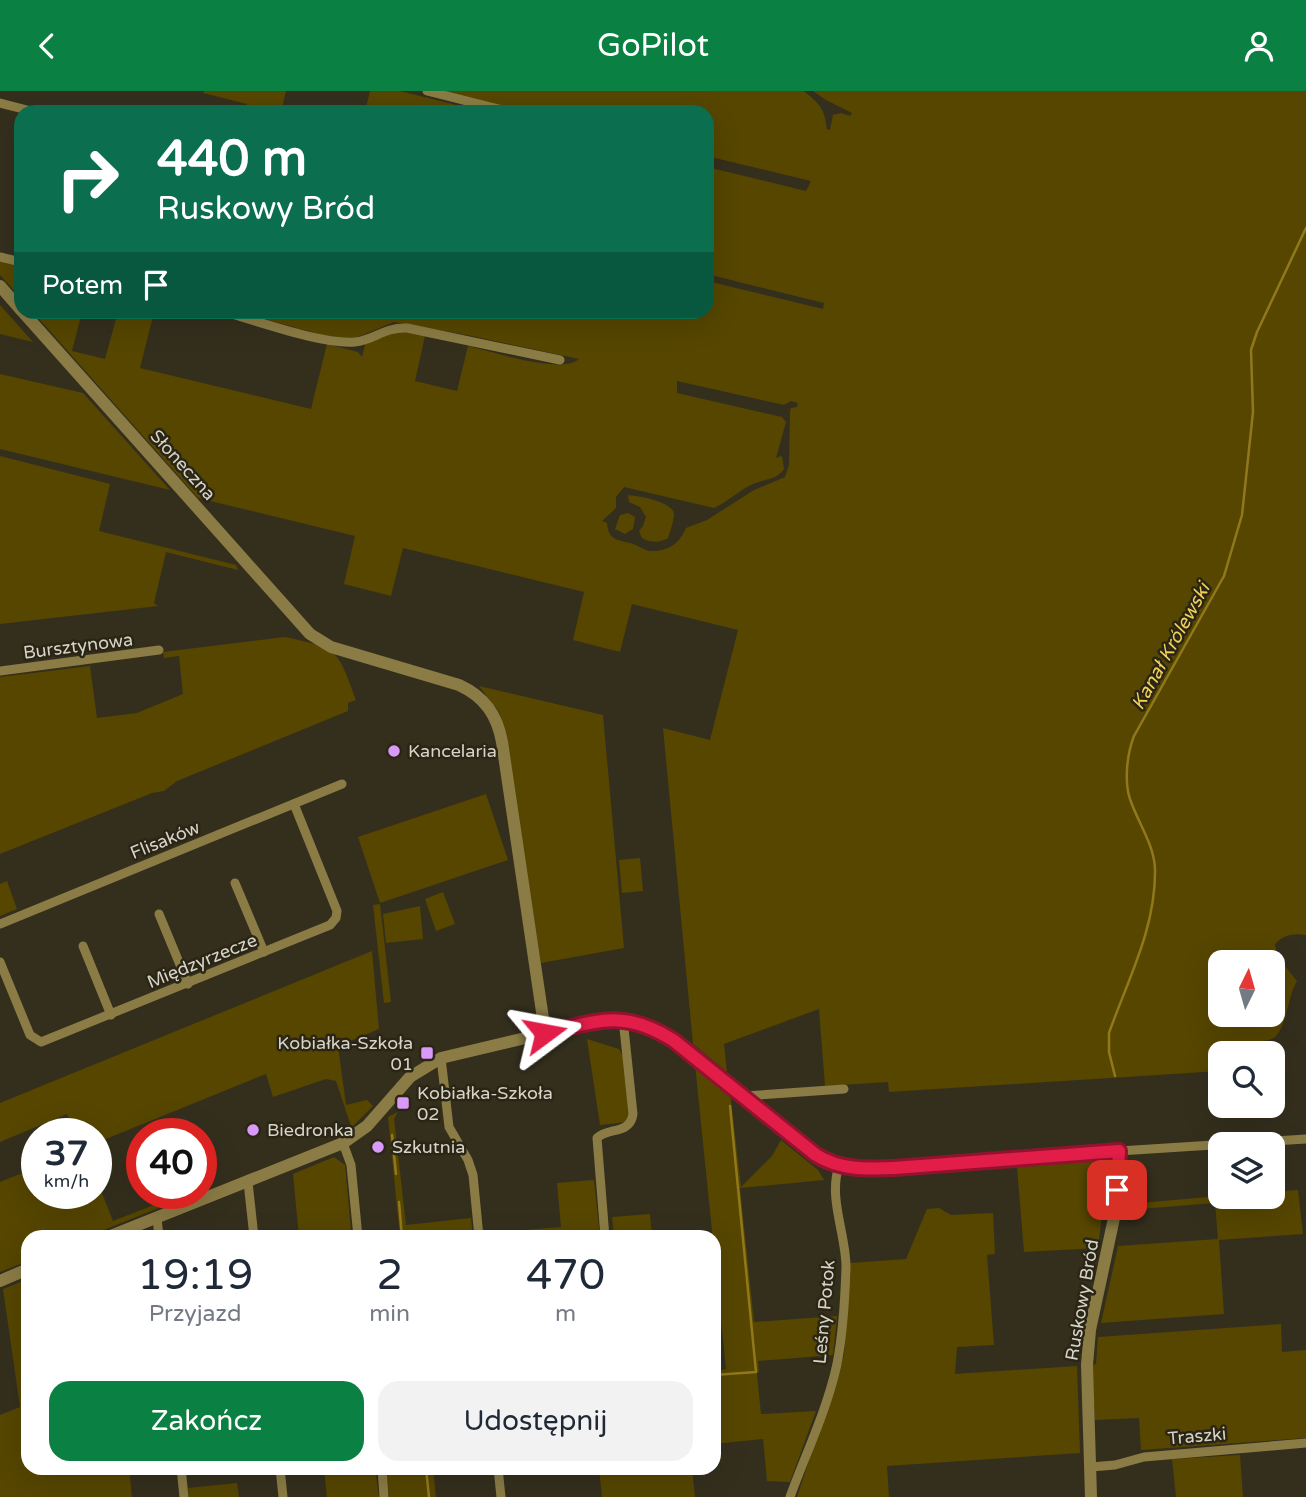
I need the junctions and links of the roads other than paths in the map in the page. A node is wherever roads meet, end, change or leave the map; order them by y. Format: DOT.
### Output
graph roads {
  1 [pos="427,91"];
  2 [pos="482,105"];
  3 [pos="0,286"];
  4 [pos="14,302"];
  5 [pos="29,319"];
  6 [pos="250,319"];
  7 [pos="560,360"];
  8 [pos="159,650"];
  9 [pos="0,671"];
  10 [pos="342,784"];
  11 [pos="294,804"];
  12 [pos="235,883"];
  13 [pos="159,914"];
  14 [pos="0,924"];
  15 [pos="83,946"];
  16 [pos="264,952"];
  17 [pos="1,969"];
  18 [pos="188,983"];
  19 [pos="111,1015"];
  20 [pos="623,1019"];
  21 [pos="545,1033"];
  22 [pos="441,1058"];
  23 [pos="844,1089"];
  24 [pos="745,1096"];
  25 [pos="1306,1139"];
  26 [pos="343,1143"];
  27 [pos="1119,1151"];
  28 [pos="839,1166"];
  29 [pos="248,1182"];
  30 [pos="157,1218"];
  31 [pos="126,1230"];
  32 [pos="158,1230"];
  33 [pos="253,1230"];
  34 [pos="357,1230"];
  35 [pos="478,1230"];
  36 [pos="605,1230"];
  37 [pos="21,1272"];
  38 [pos="0,1281"];
  39 [pos="1306,1443"];
  40 [pos="1091,1467"];
  41 [pos="182,1475"];
  42 [pos="281,1475"];
  43 [pos="382,1475"];
  44 [pos="499,1475"];
  45 [pos="184,1497"];
  46 [pos="283,1497"];
  47 [pos="384,1497"];
  48 [pos="501,1497"];
  49 [pos="790,1497"];
  50 [pos="1091,1497"];
  1 -- 2 [label="street"];
  3 -- 4 [label="street, Słoneczna"];
  5 -- 21 [label="street, Słoneczna"];
  6 -- 7 [label="street"];
  8 -- 9 [label="street, Bursztynowa"];
  10 -- 11 [label="street, Flisaków"];
  11 -- 14 [label="street, Flisaków"];
  11 -- 16 [label="street, Międzyrzecze"];
  12 -- 16 [label="street"];
  13 -- 18 [label="street"];
  15 -- 19 [label="street"];
  16 -- 18 [label="street, Międzyrzecze"];
  17 -- 19 [label="street, Międzyrzecze"];
  18 -- 19 [label="street, Międzyrzecze"];
  20 -- 21 [label="street"];
  20 -- 24 [label="street"];
  20 -- 36 [label="street"];
  21 -- 22 [label="street"];
  22 -- 26 [label="street"];
  22 -- 35 [label="street"];
  23 -- 24 [label="street"];
  24 -- 28 [label="street"];
  25 -- 27 [label="street"];
  26 -- 29 [label="street"];
  26 -- 34 [label="street"];
  27 -- 28 [label="street"];
  27 -- 40 [label="street, Ruskowy Bród"];
  28 -- 49 [label="street, Leśny Potok"];
  29 -- 30 [label="street"];
  29 -- 33 [label="street"];
  30 -- 31 [label="street"];
  30 -- 32 [label="street"];
  37 -- 38 [label="street"];
  39 -- 40 [label="street, Traszki"];
  40 -- 50 [label="street, Ruskowy Bród"];
  41 -- 45 [label="street"];
  42 -- 46 [label="street"];
  43 -- 47 [label="street"];
  44 -- 48 [label="street"];
}
